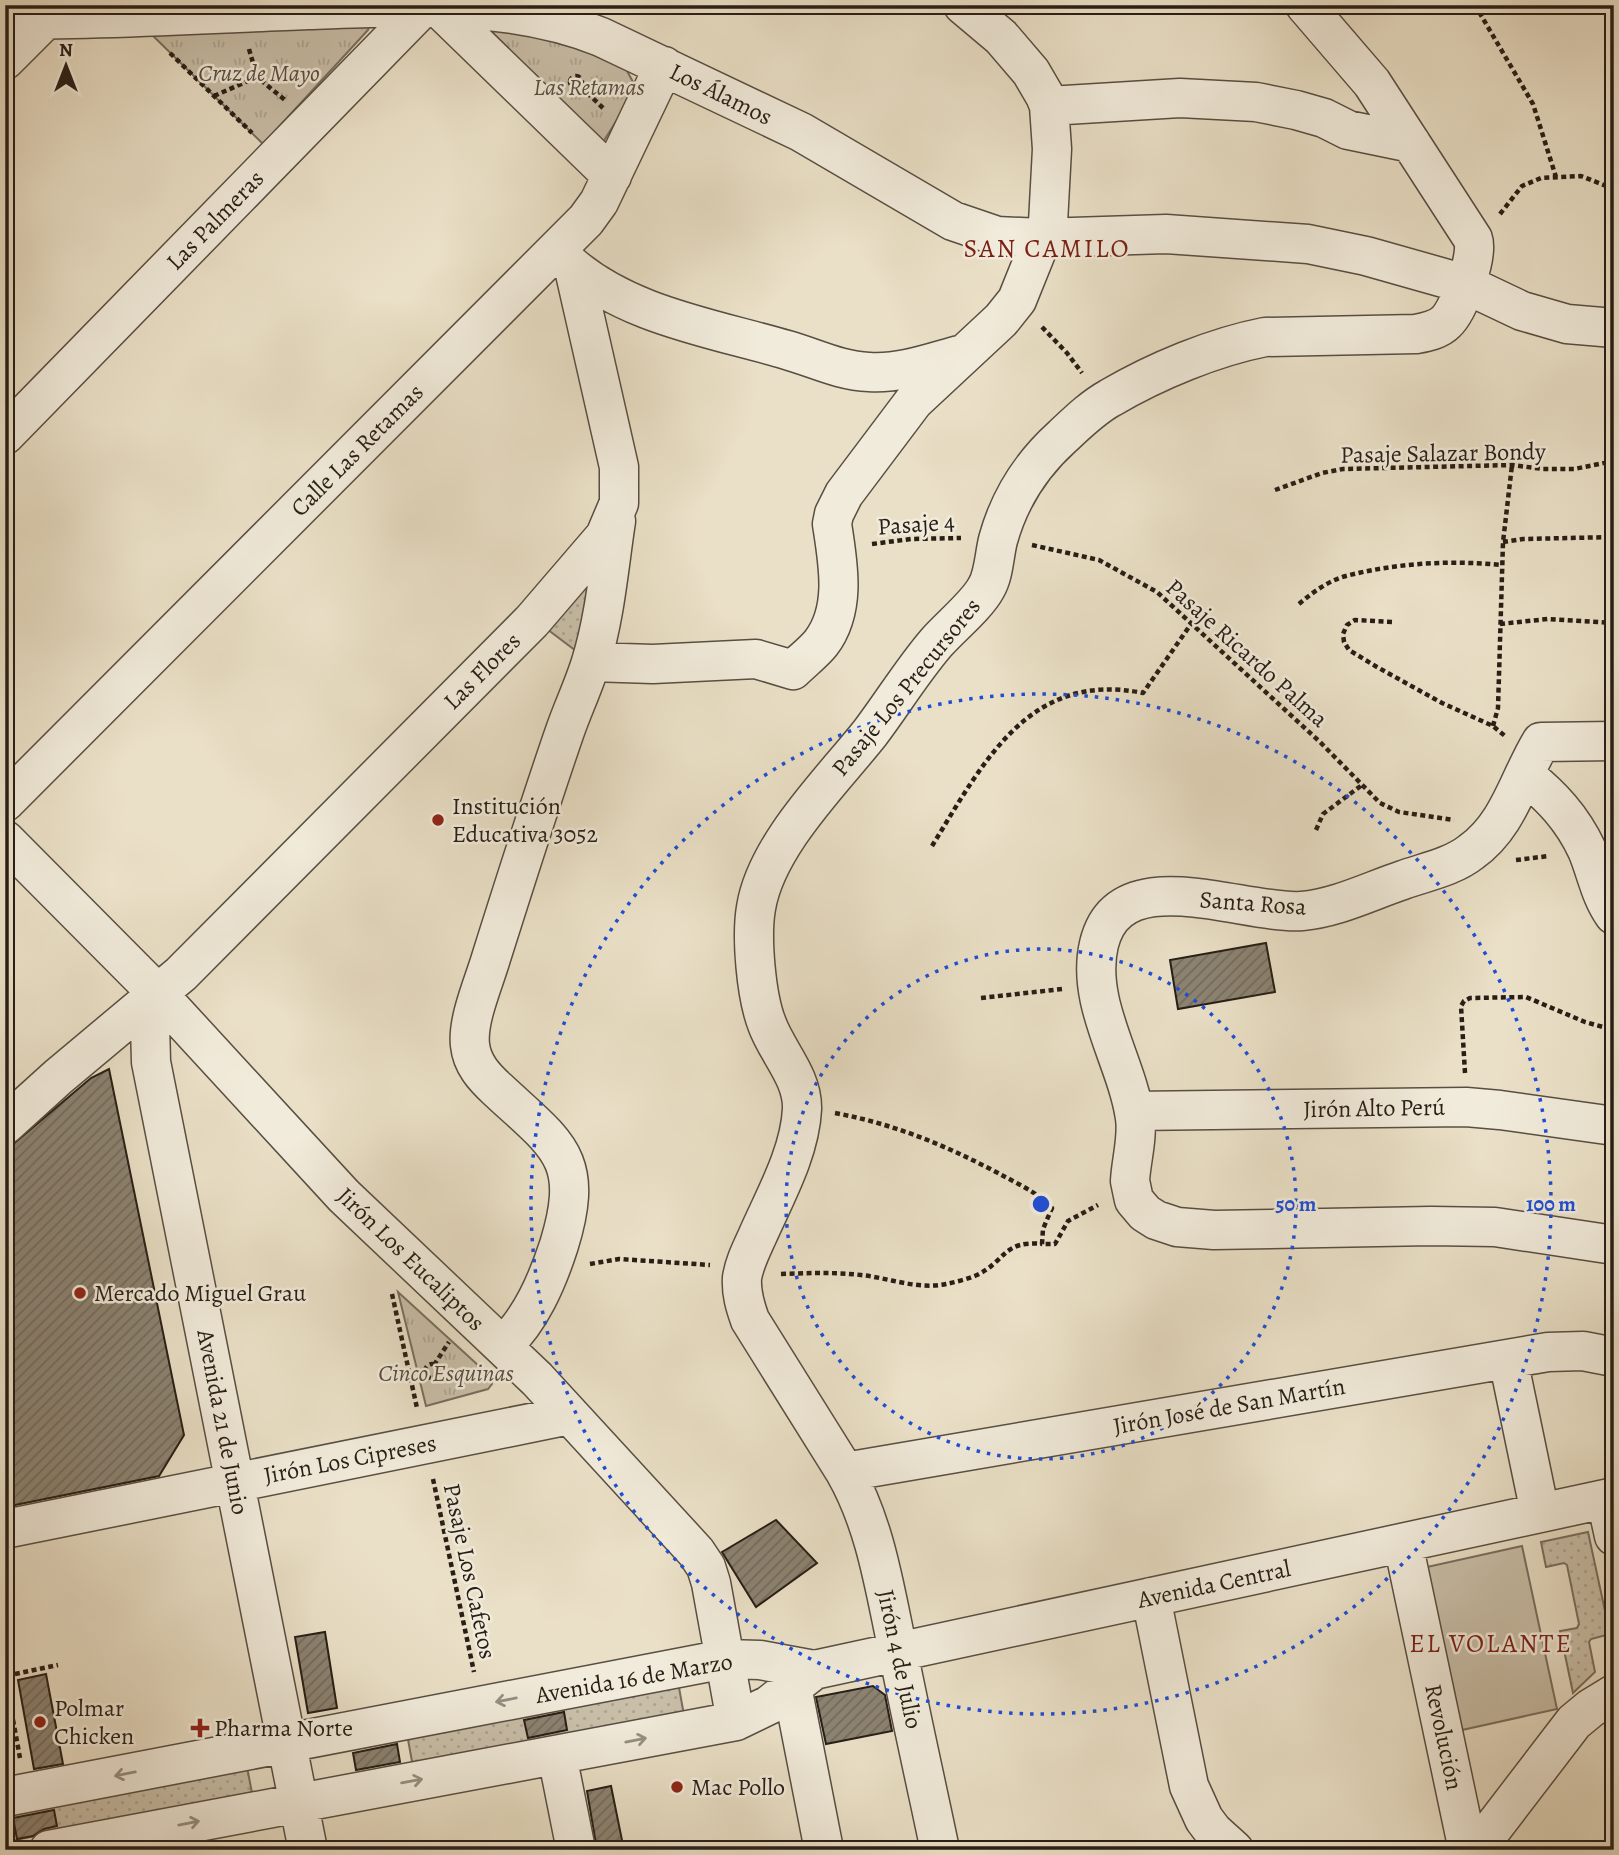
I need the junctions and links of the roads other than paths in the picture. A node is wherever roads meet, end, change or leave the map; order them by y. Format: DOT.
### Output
graph roads {
  1 [pos="963,5"];
  2 [pos="1305,5"];
  3 [pos="431,6"];
  4 [pos="5,20"];
  5 [pos="45,20"];
  6 [pos="5,60"];
  7 [pos="664,66"];
  8 [pos="1049,106"];
  9 [pos="1411,143"];
  10 [pos="611,176"];
  11 [pos="1041,238"];
  12 [pos="565,261"];
  13 [pos="1465,284"];
  14 [pos="1614,328"];
  15 [pos="965,353"];
  16 [pos="5,435"];
  17 [pos="619,503"];
  18 [pos="591,662"];
  19 [pos="1614,741"];
  20 [pos="1519,759"];
  21 [pos="5,802"];
  22 [pos="5,840"];
  23 [pos="1614,915"];
  24 [pos="158,995"];
  25 [pos="1134,1111"];
  26 [pos="5,1125"];
  27 [pos="1614,1126"];
  28 [pos="1614,1245"];
  29 [pos="503,1346"];
  30 [pos="1614,1356"];
  31 [pos="1508,1359"];
  32 [pos="570,1415"];
  33 [pos="845,1472"];
  34 [pos="236,1482"];
  35 [pos="1610,1498"];
  36 [pos="1540,1513"];
  37 [pos="5,1529"];
  38 [pos="1614,1536"];
  39 [pos="1403,1542"];
  40 [pos="1151,1597"];
  41 [pos="898,1652"];
  42 [pos="725,1659"];
  43 [pos="798,1674"];
  44 [pos="1614,1694"];
  45 [pos="736,1721"];
  46 [pos="288,1743"];
  47 [pos="557,1755"];
  48 [pos="16,1795"];
  49 [pos="299,1801"];
  50 [pos="49,1850"];
  51 [pos="308,1850"];
  52 [pos="576,1850"];
  53 [pos="824,1850"];
  54 [pos="940,1850"];
  55 [pos="1234,1850"];
  56 [pos="1468,1850"];
  57 [pos="1476,1850"];
  1 -- 8 [label="street"];
  2 -- 9 [label="street"];
  3 -- 5 [label="street, Los Álamos"];
  3 -- 7 [label="street, Los Álamos"];
  3 -- 10 [label="street"];
  3 -- 16 [label="street, Las Palmeras"];
  4 -- 5 [label="street, Los Álamos"];
  5 -- 6 [label="street"];
  7 -- 10 [label="street, Calle Las Retamas"];
  7 -- 11 [label="street, Los Álamos"];
  8 -- 9 [label="street"];
  8 -- 11 [label="street"];
  9 -- 13 [label="street, Pasaje Los Precursores"];
  10 -- 12 [label="street, Calle Las Retamas"];
  11 -- 13 [label="street, Los Álamos"];
  11 -- 15 [label="street"];
  12 -- 15 [label="street"];
  12 -- 17 [label="street, Las Flores"];
  12 -- 21 [label="street, Calle Las Retamas"];
  13 -- 14 [label="street, Los Álamos"];
  13 -- 33 [label="street, Pasaje Los Precursores"];
  15 -- 18 [label="street"];
  17 -- 18 [label="street"];
  17 -- 24 [label="street, Las Flores"];
  18 -- 29 [label="street"];
  19 -- 20 [label="street, Santa Rosa"];
  20 -- 23 [label="street"];
  20 -- 25 [label="street, Santa Rosa"];
  22 -- 24 [label="street, Jirón Los Eucaliptos"];
  24 -- 26 [label="street, Las Flores"];
  24 -- 29 [label="street, Jirón Los Eucaliptos"];
  24 -- 34 [label="street, Avenida 21 de Junio"];
  25 -- 27 [label="street, Jirón Alto Perú"];
  25 -- 28 [label="street, Santa Rosa"];
  29 -- 32 [label="street, Jirón Los Eucaliptos"];
  30 -- 31 [label="street, Jirón José de San Martín"];
  31 -- 33 [label="street, Jirón José de San Martín"];
  31 -- 36 [label="street"];
  32 -- 34 [label="street, Jirón Los Cipreses"];
  32 -- 42 [label="street, Jirón Los Eucaliptos"];
  33 -- 41 [label="street, Jirón 4 de Julio"];
  34 -- 37 [label="street, Jirón Los Cipreses"];
  34 -- 46 [label="street, Avenida 21 de Junio"];
  35 -- 36 [label="street, Avenida Central"];
  35 -- 38 [label="street"];
  36 -- 39 [label="street, Avenida Central"];
  39 -- 40 [label="street, Avenida Central"];
  39 -- 56 [label="street, Revolución"];
  40 -- 41 [label="street, Avenida Central"];
  40 -- 55 [label="street"];
  41 -- 43 [label="street, Avenida Central"];
  41 -- 54 [label="street, Jirón 4 de Julio"];
  42 -- 43 [label="street, Avenida 16 de Marzo"];
  42 -- 45 [label="street, Jirón Los Eucaliptos"];
  42 -- 46 [label="street, Avenida 16 de Marzo, one-way"];
  43 -- 45 [label="street"];
  43 -- 53 [label="street"];
  44 -- 57 [label="street"];
  47 -- 45 [label="street, one-way"];
  46 -- 48 [label="street, Avenida 16 de Marzo, one-way"];
  46 -- 49 [label="street, Avenida 21 de Junio"];
  49 -- 47 [label="street, one-way"];
  47 -- 52 [label="street"];
  50 -- 49 [label="street, one-way"];
  49 -- 51 [label="street, Avenida 21 de Junio"];
}
